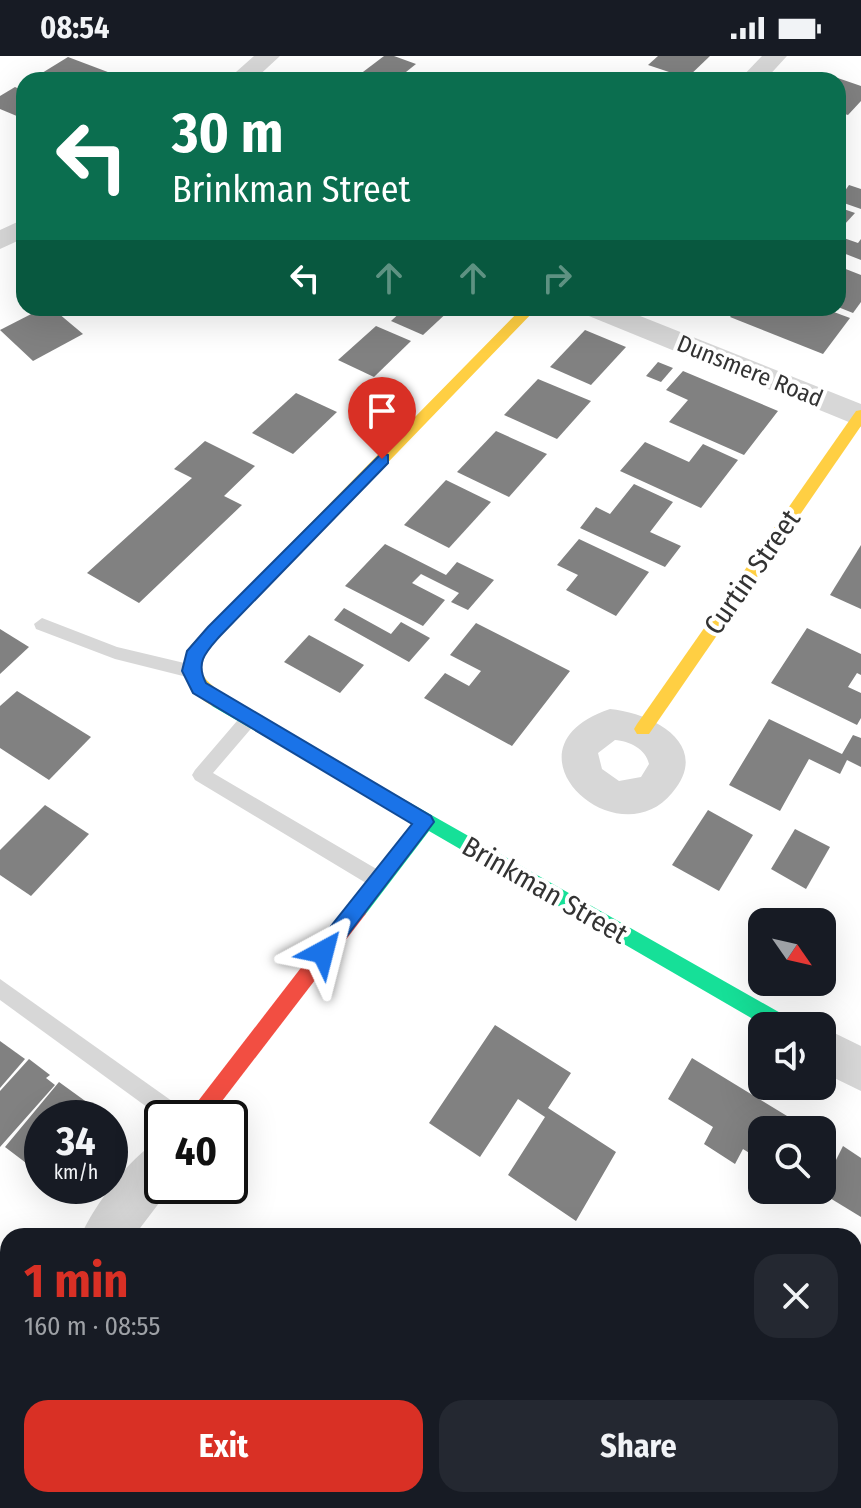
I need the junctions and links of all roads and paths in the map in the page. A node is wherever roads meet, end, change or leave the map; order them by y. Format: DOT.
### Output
graph roads {
  1 [pos="268,56"];
  2 [pos="775,56"];
  3 [pos="249,72"];
  4 [pos="759,72"];
  5 [pos="522,316"];
  6 [pos="614,316"];
  7 [pos="861,416"];
  8 [pos="42,624"];
  9 [pos="191,671"];
  10 [pos="249,719"];
  11 [pos="643,729"];
  12 [pos="425,822"];
  13 [pos="378,880"];
  14 [pos="0,988"];
  15 [pos="759,1012"];
  16 [pos="836,1056"];
  17 [pos="861,1070"];
  18 [pos="154,1100"];
  19 [pos="210,1100"];
  20 [pos="144,1185"];
  21 [pos="111,1228"];
  1 -- 3 [label="street"];
  2 -- 4 [label="street"];
  5 -- 9 [label="street"];
  6 -- 7 [label="street, Dunsmere Road"];
  7 -- 11 [label="street, Curtin Street"];
  8 -- 9 [label="lane"];
  9 -- 10 [label="street, Brinkman Street"];
  10 -- 12 [label="street, Brinkman Street"];
  10 -- 13 [label="lane"];
  12 -- 13 [label="street"];
  12 -- 15 [label="street, Brinkman Street"];
  13 -- 19 [label="street"];
  14 -- 18 [label="lane"];
  16 -- 17 [label="street"];
  20 -- 21 [label="street"];
}
